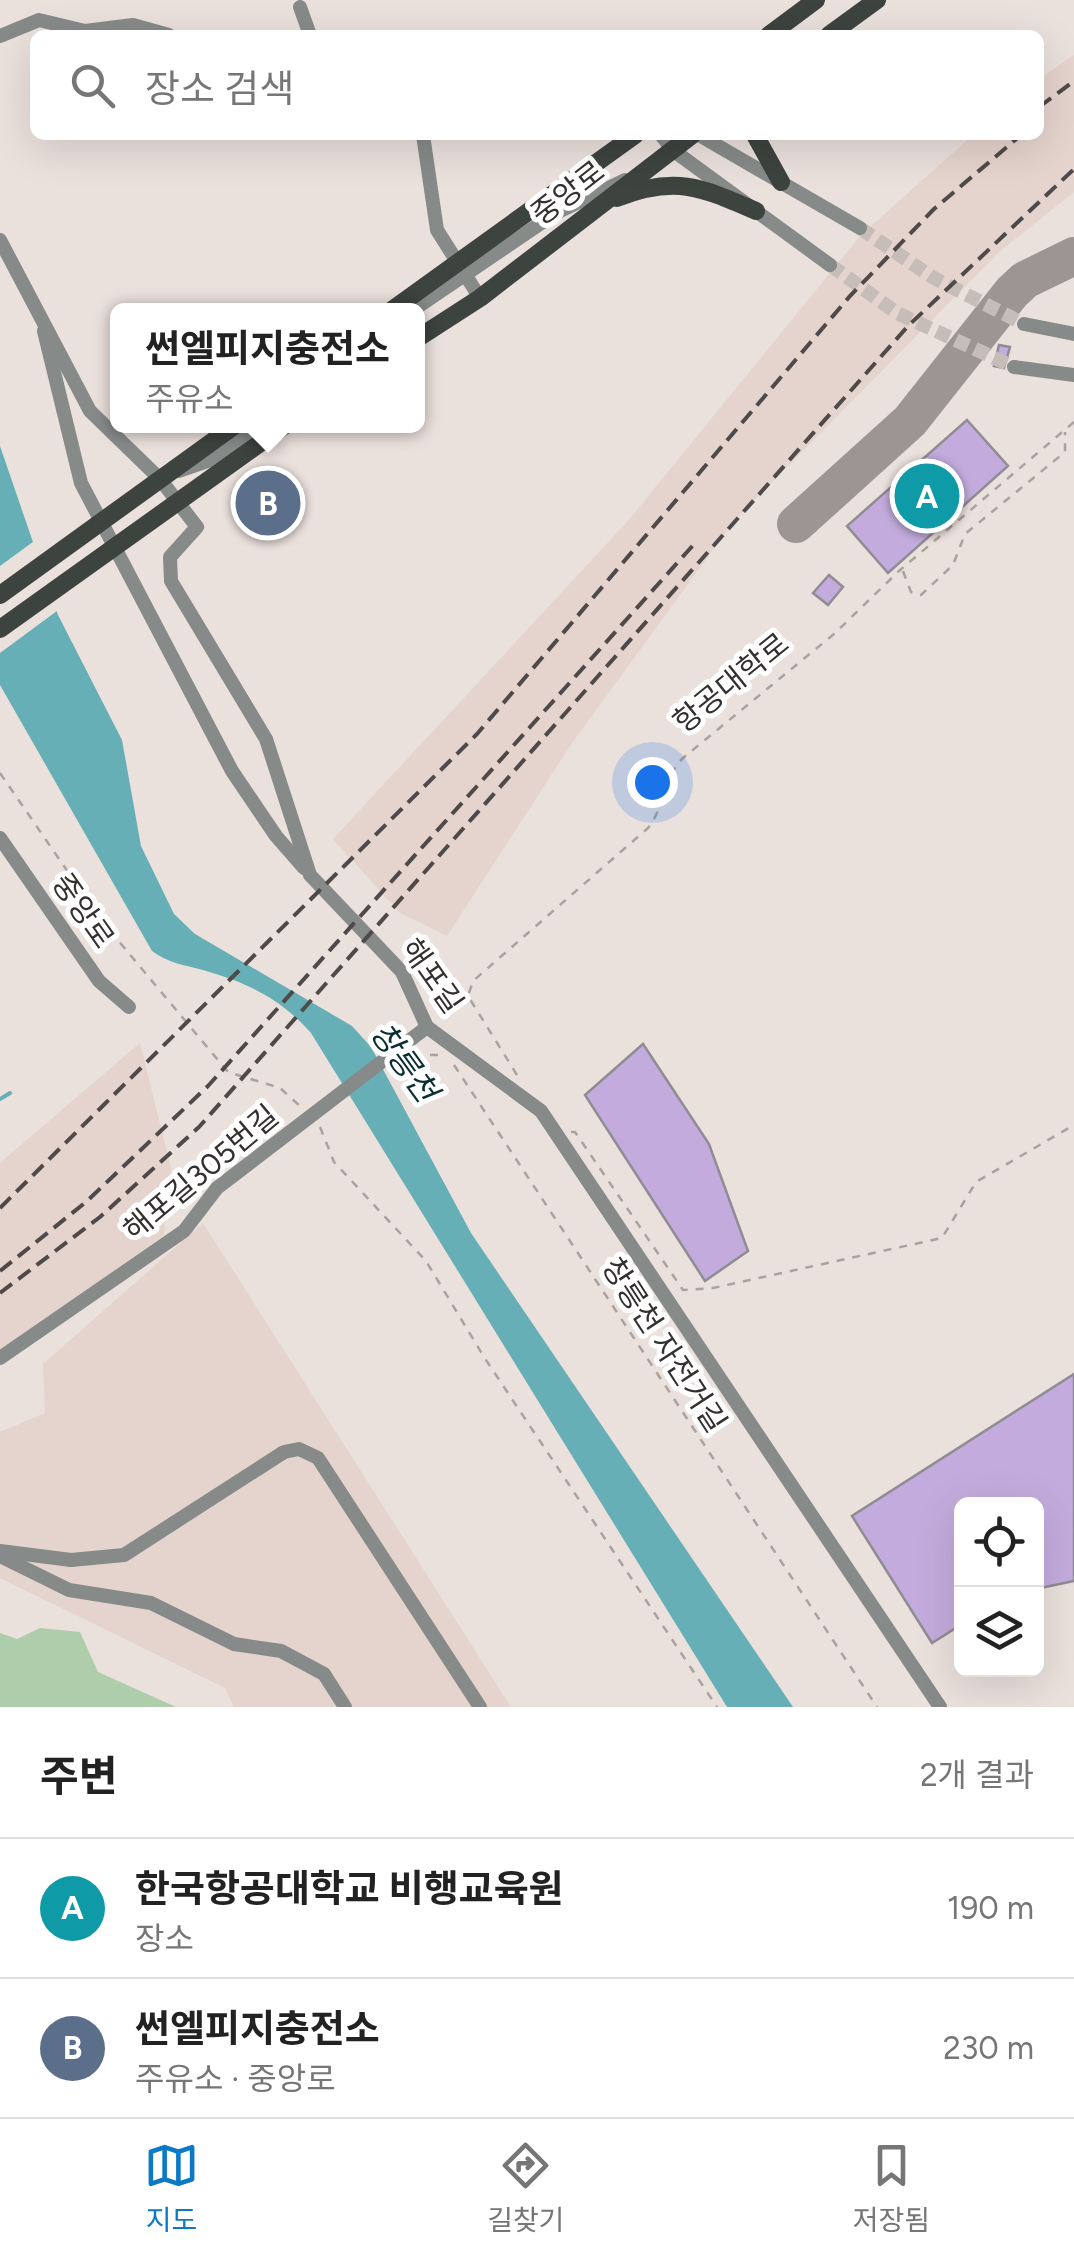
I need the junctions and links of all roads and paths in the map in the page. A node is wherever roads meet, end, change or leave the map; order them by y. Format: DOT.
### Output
graph roads {
  1 [pos="816,0"];
  2 [pos="877,0"];
  3 [pos="300,6"];
  4 [pos="77,30"];
  5 [pos="99,30"];
  6 [pos="152,30"];
  7 [pos="308,30"];
  8 [pos="776,30"];
  9 [pos="836,30"];
  10 [pos="0,36"];
  11 [pos="425,140"];
  12 [pos="628,140"];
  13 [pos="665,140"];
  14 [pos="689,140"];
  15 [pos="705,140"];
  16 [pos="758,140"];
  17 [pos="674,150"];
  18 [pos="638,174"];
  19 [pos="780,182"];
  20 [pos="598,206"];
  21 [pos="756,211"];
  22 [pos="860,228"];
  23 [pos="0,240"];
  24 [pos="830,265"];
  25 [pos="460,268"];
  26 [pos="480,298"];
  27 [pos="403,303"];
  28 [pos="421,303"];
  29 [pos="38,306"];
  30 [pos="1024,324"];
  31 [pos="425,333"];
  32 [pos="1074,334"];
  33 [pos="1014,367"];
  34 [pos="1074,376"];
  35 [pos="1074,422"];
  36 [pos="1064,430"];
  37 [pos="224,433"];
  38 [pos="247,433"];
  39 [pos="274,433"];
  40 [pos="152,484"];
  41 [pos="177,502"];
  42 [pos="903,568"];
  43 [pos="0,595"];
  44 [pos="0,630"];
  45 [pos="0,773"];
  46 [pos="0,838"];
  47 [pos="310,875"];
  48 [pos="129,1008"];
  49 [pos="427,1027"];
  50 [pos="389,1058"];
  51 [pos="520,1078"];
  52 [pos="310,1116"];
  53 [pos="1074,1125"];
  54 [pos="557,1134"];
  55 [pos="0,1358"];
  56 [pos="0,1554"];
  57 [pos="344,1707"];
  58 [pos="480,1707"];
  59 [pos="718,1707"];
  60 [pos="877,1707"];
  61 [pos="940,1707"];
  1 -- 8 [label="main road"];
  2 -- 9 [label="main road"];
  3 -- 7 [label="street"];
  4 -- 10 [label="street"];
  5 -- 6 [label="street"];
  11 -- 25 [label="street"];
  12 -- 25 [label="main road, 중앙로"];
  13 -- 17 [label="street"];
  14 -- 17 [label="main road, 중앙로"];
  15 -- 19 [label="street"];
  16 -- 19 [label="main road"];
  17 -- 18 [label="main road, 중앙로"];
  17 -- 21 [label="street"];
  18 -- 20 [label="main road, 중앙로"];
  18 -- 25 [label="street"];
  19 -- 22 [label="street"];
  20 -- 21 [label="main road"];
  20 -- 26 [label="main road, 중앙로"];
  21 -- 24 [label="street"];
  23 -- 29 [label="street, 해포길"];
  25 -- 26 [label="street"];
  25 -- 27 [label="main road, 중앙로"];
  25 -- 28 [label="street"];
  26 -- 31 [label="main road, 중앙로"];
  29 -- 40 [label="street, 해포길"];
  29 -- 47 [label="street"];
  30 -- 32 [label="street"];
  33 -- 34 [label="street"];
  35 -- 36 [label="path, 항공대학로"];
  36 -- 42 [label="path, 항공대학로"];
  36 -- 42 [label="path"];
  37 -- 40 [label="main road"];
  38 -- 40 [label="street"];
  39 -- 41 [label="main road"];
  40 -- 41 [label="street, 해포길"];
  40 -- 43 [label="main road"];
  41 -- 44 [label="main road"];
  41 -- 47 [label="street, 해포길"];
  42 -- 51 [label="path, 항공대학로"];
  45 -- 52 [label="path"];
  46 -- 48 [label="street, 중앙로"];
  47 -- 49 [label="street, 해포길"];
  49 -- 50 [label="street"];
  49 -- 54 [label="street, 해포길"];
  50 -- 52 [label="street, 해포길305번길"];
  50 -- 60 [label="path, 창릉천 자전거길"];
  52 -- 55 [label="street, 해포길305번길"];
  52 -- 59 [label="path"];
  53 -- 54 [label="path"];
  54 -- 61 [label="street, 해포길"];
  56 -- 57 [label="street"];
  56 -- 58 [label="street"];
}
